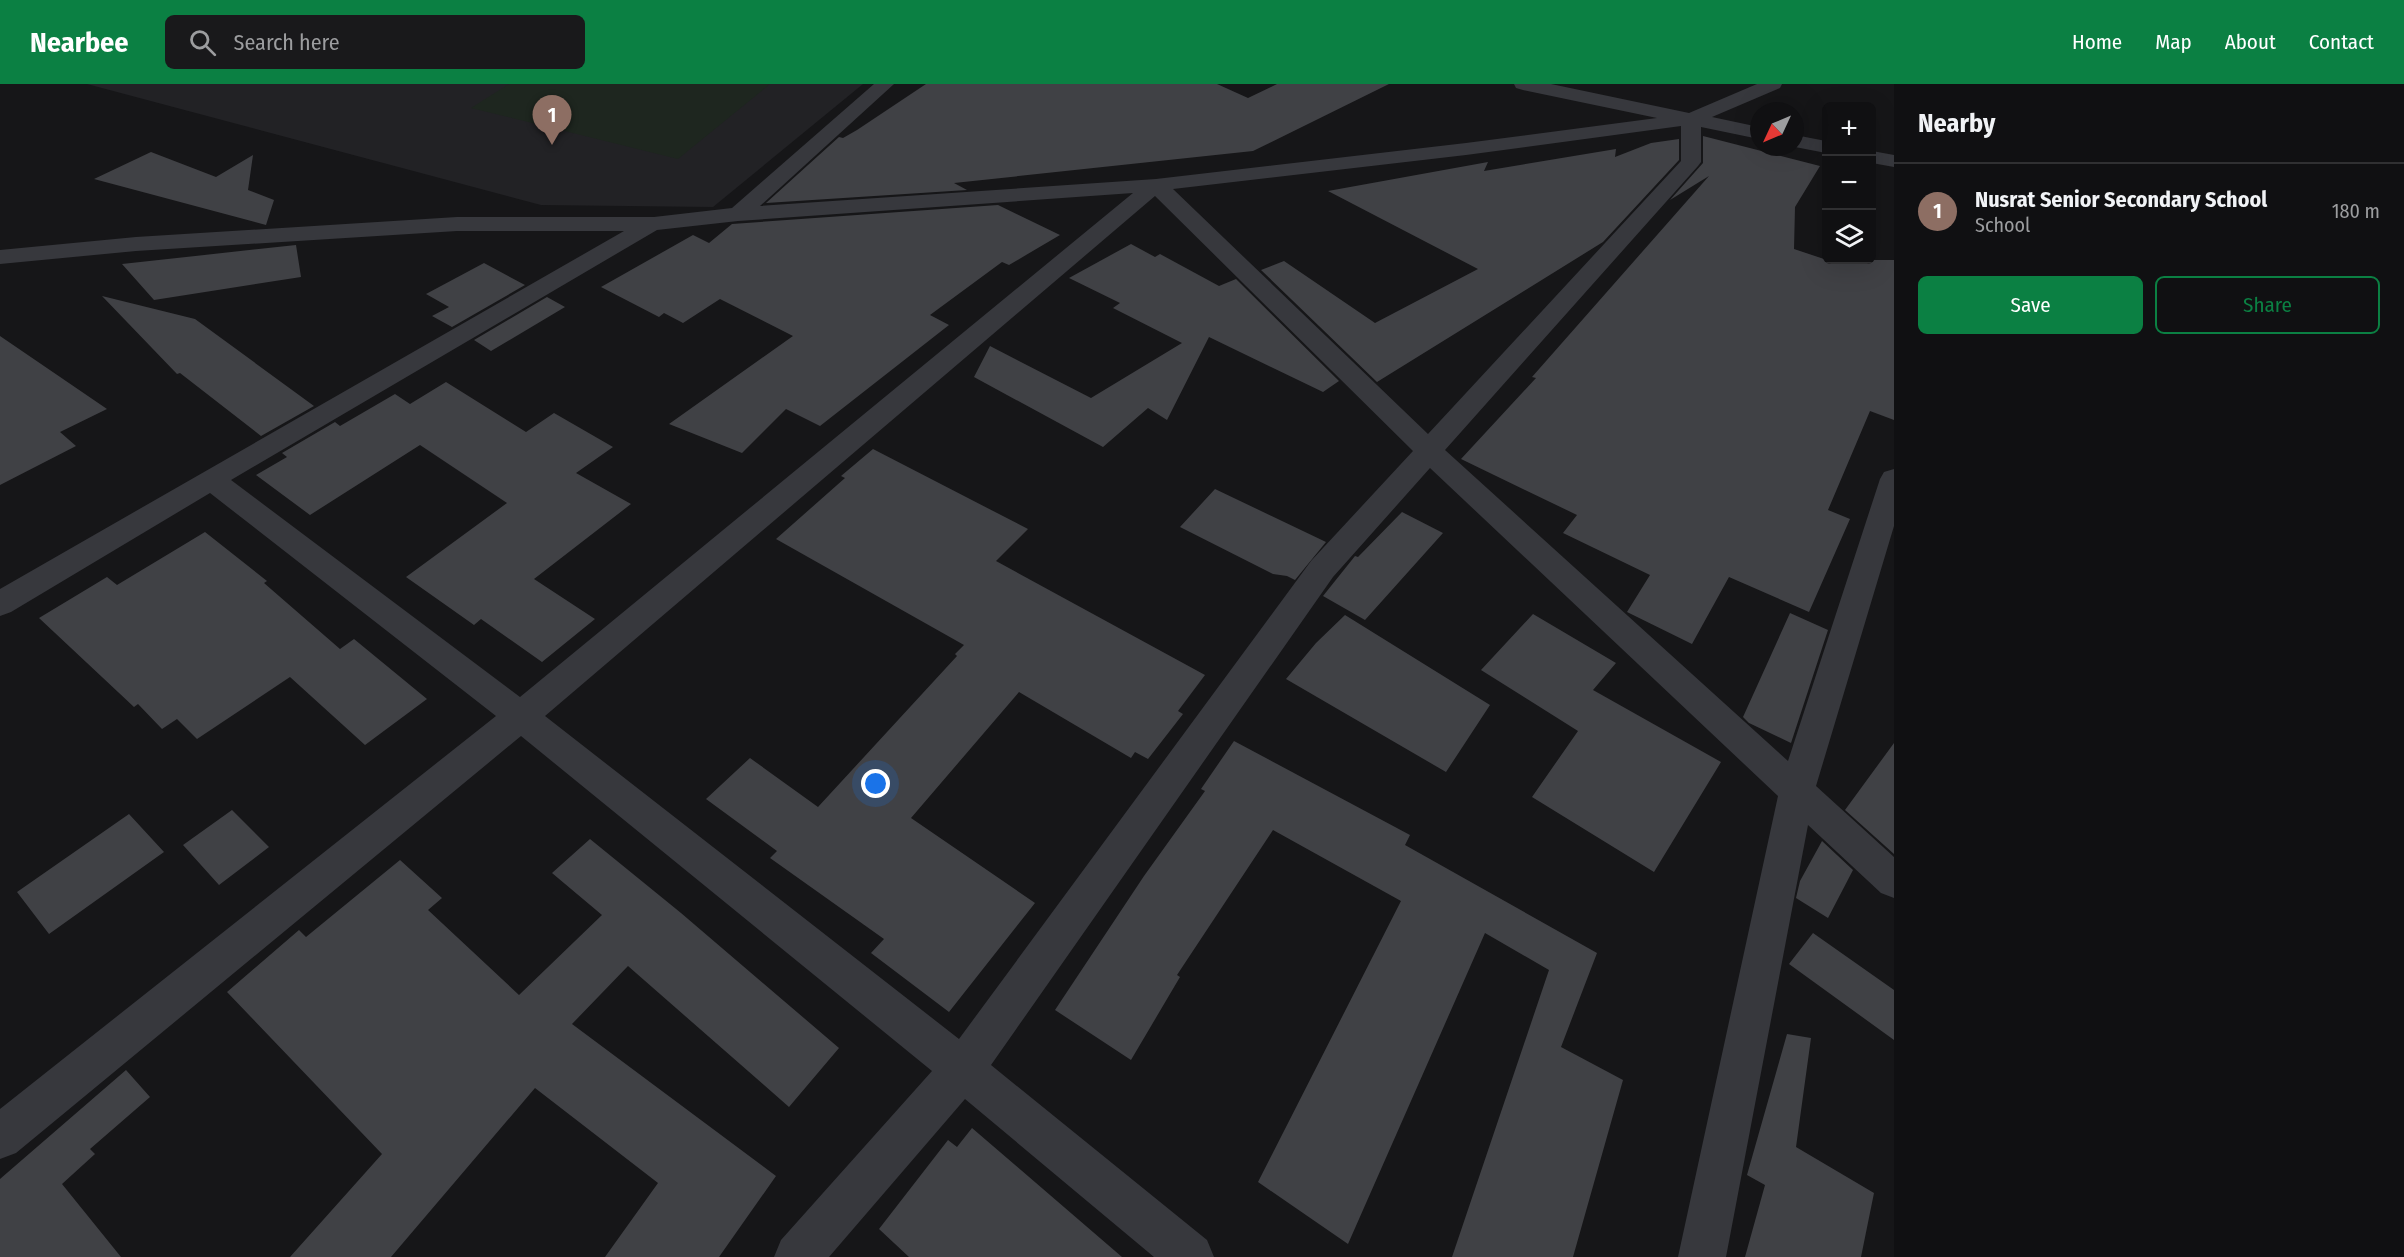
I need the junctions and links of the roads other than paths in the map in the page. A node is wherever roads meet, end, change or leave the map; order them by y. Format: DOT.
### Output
graph roads {
  1 [pos="885,84"];
  2 [pos="1522,84"];
  3 [pos="1773,84"];
  4 [pos="1691,119"];
  5 [pos="1750,131"];
  6 [pos="1804,143"];
  7 [pos="1822,146"];
  8 [pos="1876,158"];
  9 [pos="1894,161"];
  10 [pos="1156,185"];
  11 [pos="738,214"];
  12 [pos="654,224"];
  13 [pos="0,257"];
  14 [pos="1429,452"];
  15 [pos="211,479"];
  16 [pos="1894,479"];
  17 [pos="0,604"];
  18 [pos="521,716"];
  19 [pos="1797,790"];
  20 [pos="1894,881"];
  21 [pos="963,1069"];
  22 [pos="0,1137"];
  23 [pos="798,1257"];
  24 [pos="1190,1257"];
  25 [pos="1702,1257"];
  1 -- 11 [label="street"];
  2 -- 4 [label="street"];
  3 -- 4 [label="street"];
  4 -- 5 [label="street"];
  4 -- 10 [label="street"];
  4 -- 14 [label="street"];
  6 -- 7 [label="street"];
  8 -- 9 [label="street"];
  10 -- 11 [label="street"];
  10 -- 14 [label="street"];
  10 -- 18 [label="street"];
  11 -- 12 [label="street"];
  12 -- 13 [label="street"];
  12 -- 15 [label="street"];
  14 -- 19 [label="street"];
  14 -- 21 [label="street"];
  15 -- 17 [label="street"];
  15 -- 18 [label="street"];
  16 -- 19 [label="street"];
  18 -- 21 [label="street"];
  18 -- 22 [label="street"];
  19 -- 20 [label="street"];
  19 -- 25 [label="street"];
  21 -- 23 [label="street"];
  21 -- 24 [label="street"];
}
